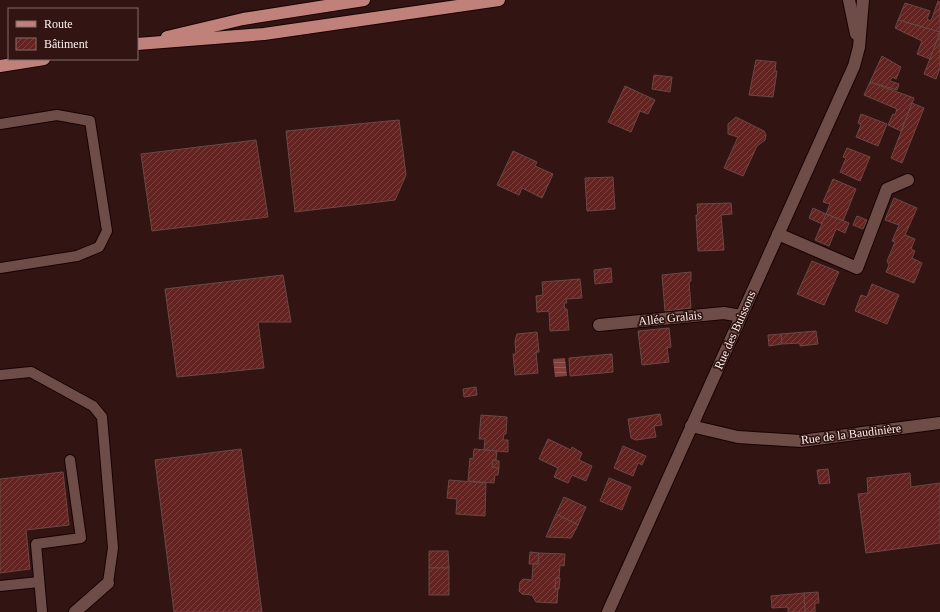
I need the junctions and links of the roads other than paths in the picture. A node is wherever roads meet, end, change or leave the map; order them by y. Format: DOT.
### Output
graph roads {
  1 [pos="364,0"];
  2 [pos="499,0"];
  3 [pos="849,0"];
  4 [pos="863,0"];
  5 [pos="138,44"];
  6 [pos="138,44"];
  7 [pos="859,47"];
  8 [pos="38,60"];
  9 [pos="0,66"];
  10 [pos="0,124"];
  11 [pos="908,180"];
  12 [pos="778,234"];
  13 [pos="0,268"];
  14 [pos="741,316"];
  15 [pos="599,325"];
  16 [pos="0,375"];
  17 [pos="940,424"];
  18 [pos="691,426"];
  19 [pos="70,460"];
  20 [pos="39,582"];
  21 [pos="108,583"];
  22 [pos="0,586"];
  23 [pos="42,612"];
  24 [pos="75,612"];
  25 [pos="608,612"];
  1 -- 5 [label="main road"];
  2 -- 6 [label="main road"];
  3 -- 7 [label="street, Rue des Buissons"];
  4 -- 7 [label="street, Rue des Buissons"];
  7 -- 12 [label="street, Rue des Buissons"];
  8 -- 9 [label="main road"];
  10 -- 13 [label="lane"];
  11 -- 12 [label="street"];
  12 -- 14 [label="street, Rue des Buissons"];
  14 -- 15 [label="street, Allée Gralais"];
  14 -- 18 [label="street, Rue des Buissons"];
  16 -- 21 [label="lane"];
  17 -- 18 [label="street, Rue de la Baudinière"];
  18 -- 25 [label="street, Rue des Buissons"];
  19 -- 20 [label="lane"];
  20 -- 22 [label="lane"];
  20 -- 23 [label="lane"];
  21 -- 24 [label="street"];
}
